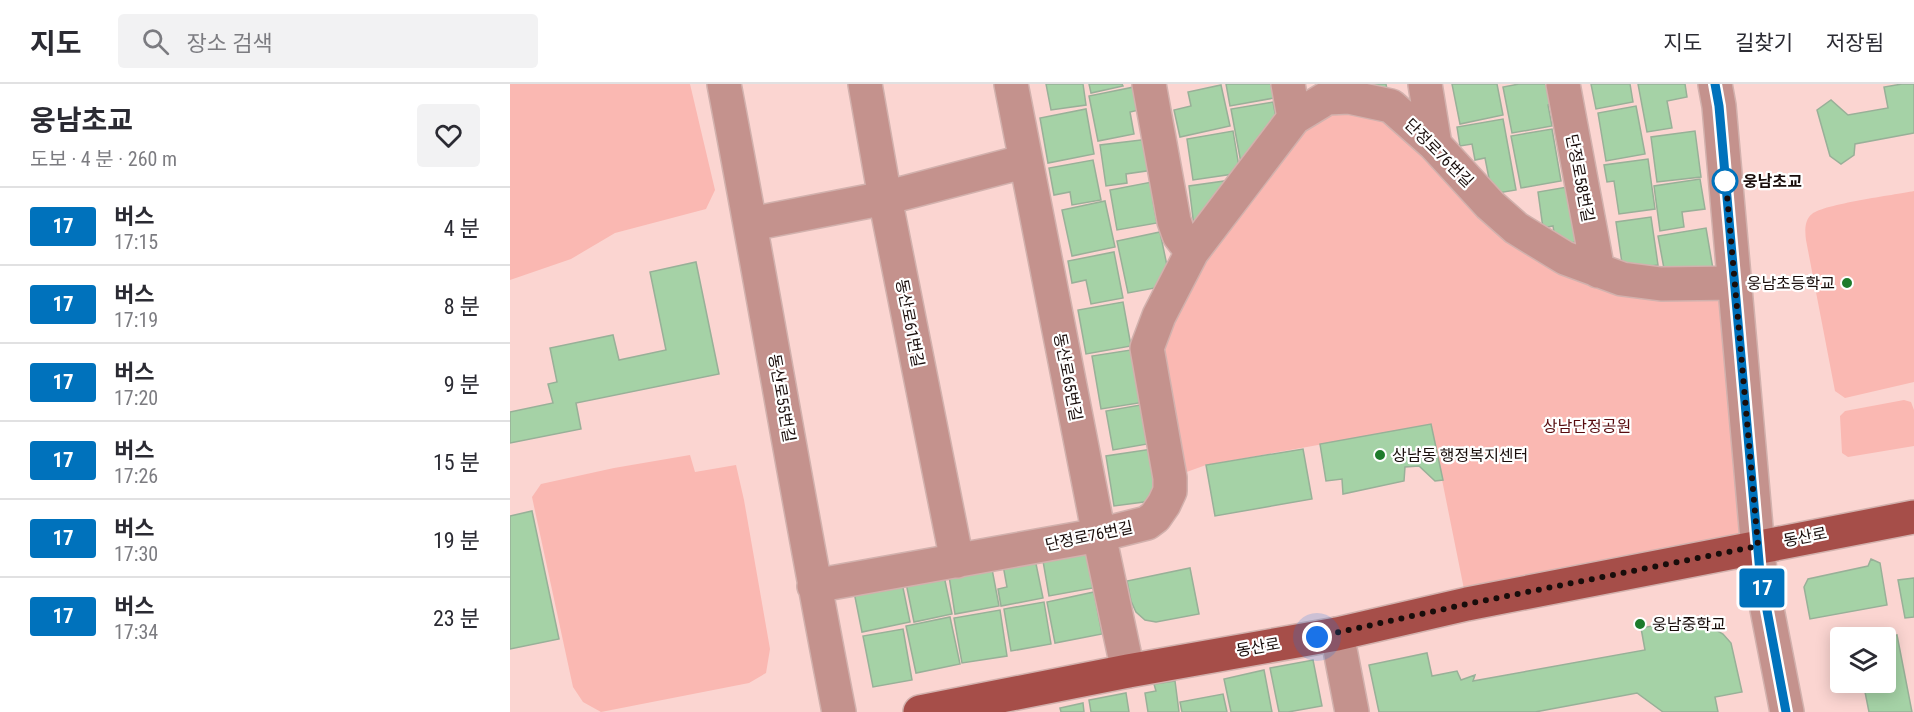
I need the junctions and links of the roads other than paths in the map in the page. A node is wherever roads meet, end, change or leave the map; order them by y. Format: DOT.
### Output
graph roads {
  1 [pos="724,84"];
  2 [pos="865,84"];
  3 [pos="1011,84"];
  4 [pos="1149,84"];
  5 [pos="1288,84"];
  6 [pos="1425,84"];
  7 [pos="1563,84"];
  8 [pos="1715,84"];
  9 [pos="1294,118"];
  10 [pos="1435,145"];
  11 [pos="1026,161"];
  12 [pos="885,198"];
  13 [pos="751,224"];
  14 [pos="1192,252"];
  15 [pos="1598,271"];
  16 [pos="1734,283"];
  17 [pos="1914,517"];
  18 [pos="1099,535"];
  19 [pos="1758,546"];
  20 [pos="957,561"];
  21 [pos="814,586"];
  22 [pos="1337,634"];
  23 [pos="1128,670"];
  24 [pos="839,712"];
  25 [pos="920,712"];
  26 [pos="1352,712"];
  27 [pos="1786,712"];
  1 -- 13 [label="street, 동산로55번길"];
  2 -- 12 [label="street, 동산로61번길"];
  3 -- 11 [label="street, 동산로65번길"];
  4 -- 14 [label="street"];
  5 -- 9 [label="street"];
  6 -- 10 [label="street"];
  7 -- 15 [label="street, 단정로58번길"];
  8 -- 16 [label="street"];
  9 -- 10 [label="street, 단정로76번길"];
  9 -- 14 [label="street, 단정로76번길"];
  10 -- 15 [label="street, 단정로76번길"];
  11 -- 12 [label="street"];
  11 -- 18 [label="street, 동산로65번길"];
  12 -- 13 [label="street"];
  12 -- 20 [label="street, 동산로61번길"];
  13 -- 21 [label="street, 동산로55번길"];
  14 -- 18 [label="street, 단정로76번길"];
  15 -- 16 [label="street, 단정로76번길"];
  16 -- 19 [label="street"];
  17 -- 19 [label="main road, 동산로"];
  18 -- 20 [label="street, 단정로76번길"];
  18 -- 23 [label="street, 동산로65번길"];
  19 -- 22 [label="main road, 동산로"];
  19 -- 27 [label="street"];
  20 -- 21 [label="street, 단정로76번길"];
  21 -- 24 [label="street, 동산로55번길"];
  22 -- 23 [label="main road, 동산로"];
  22 -- 26 [label="street"];
  23 -- 25 [label="main road, 동산로"];
}
